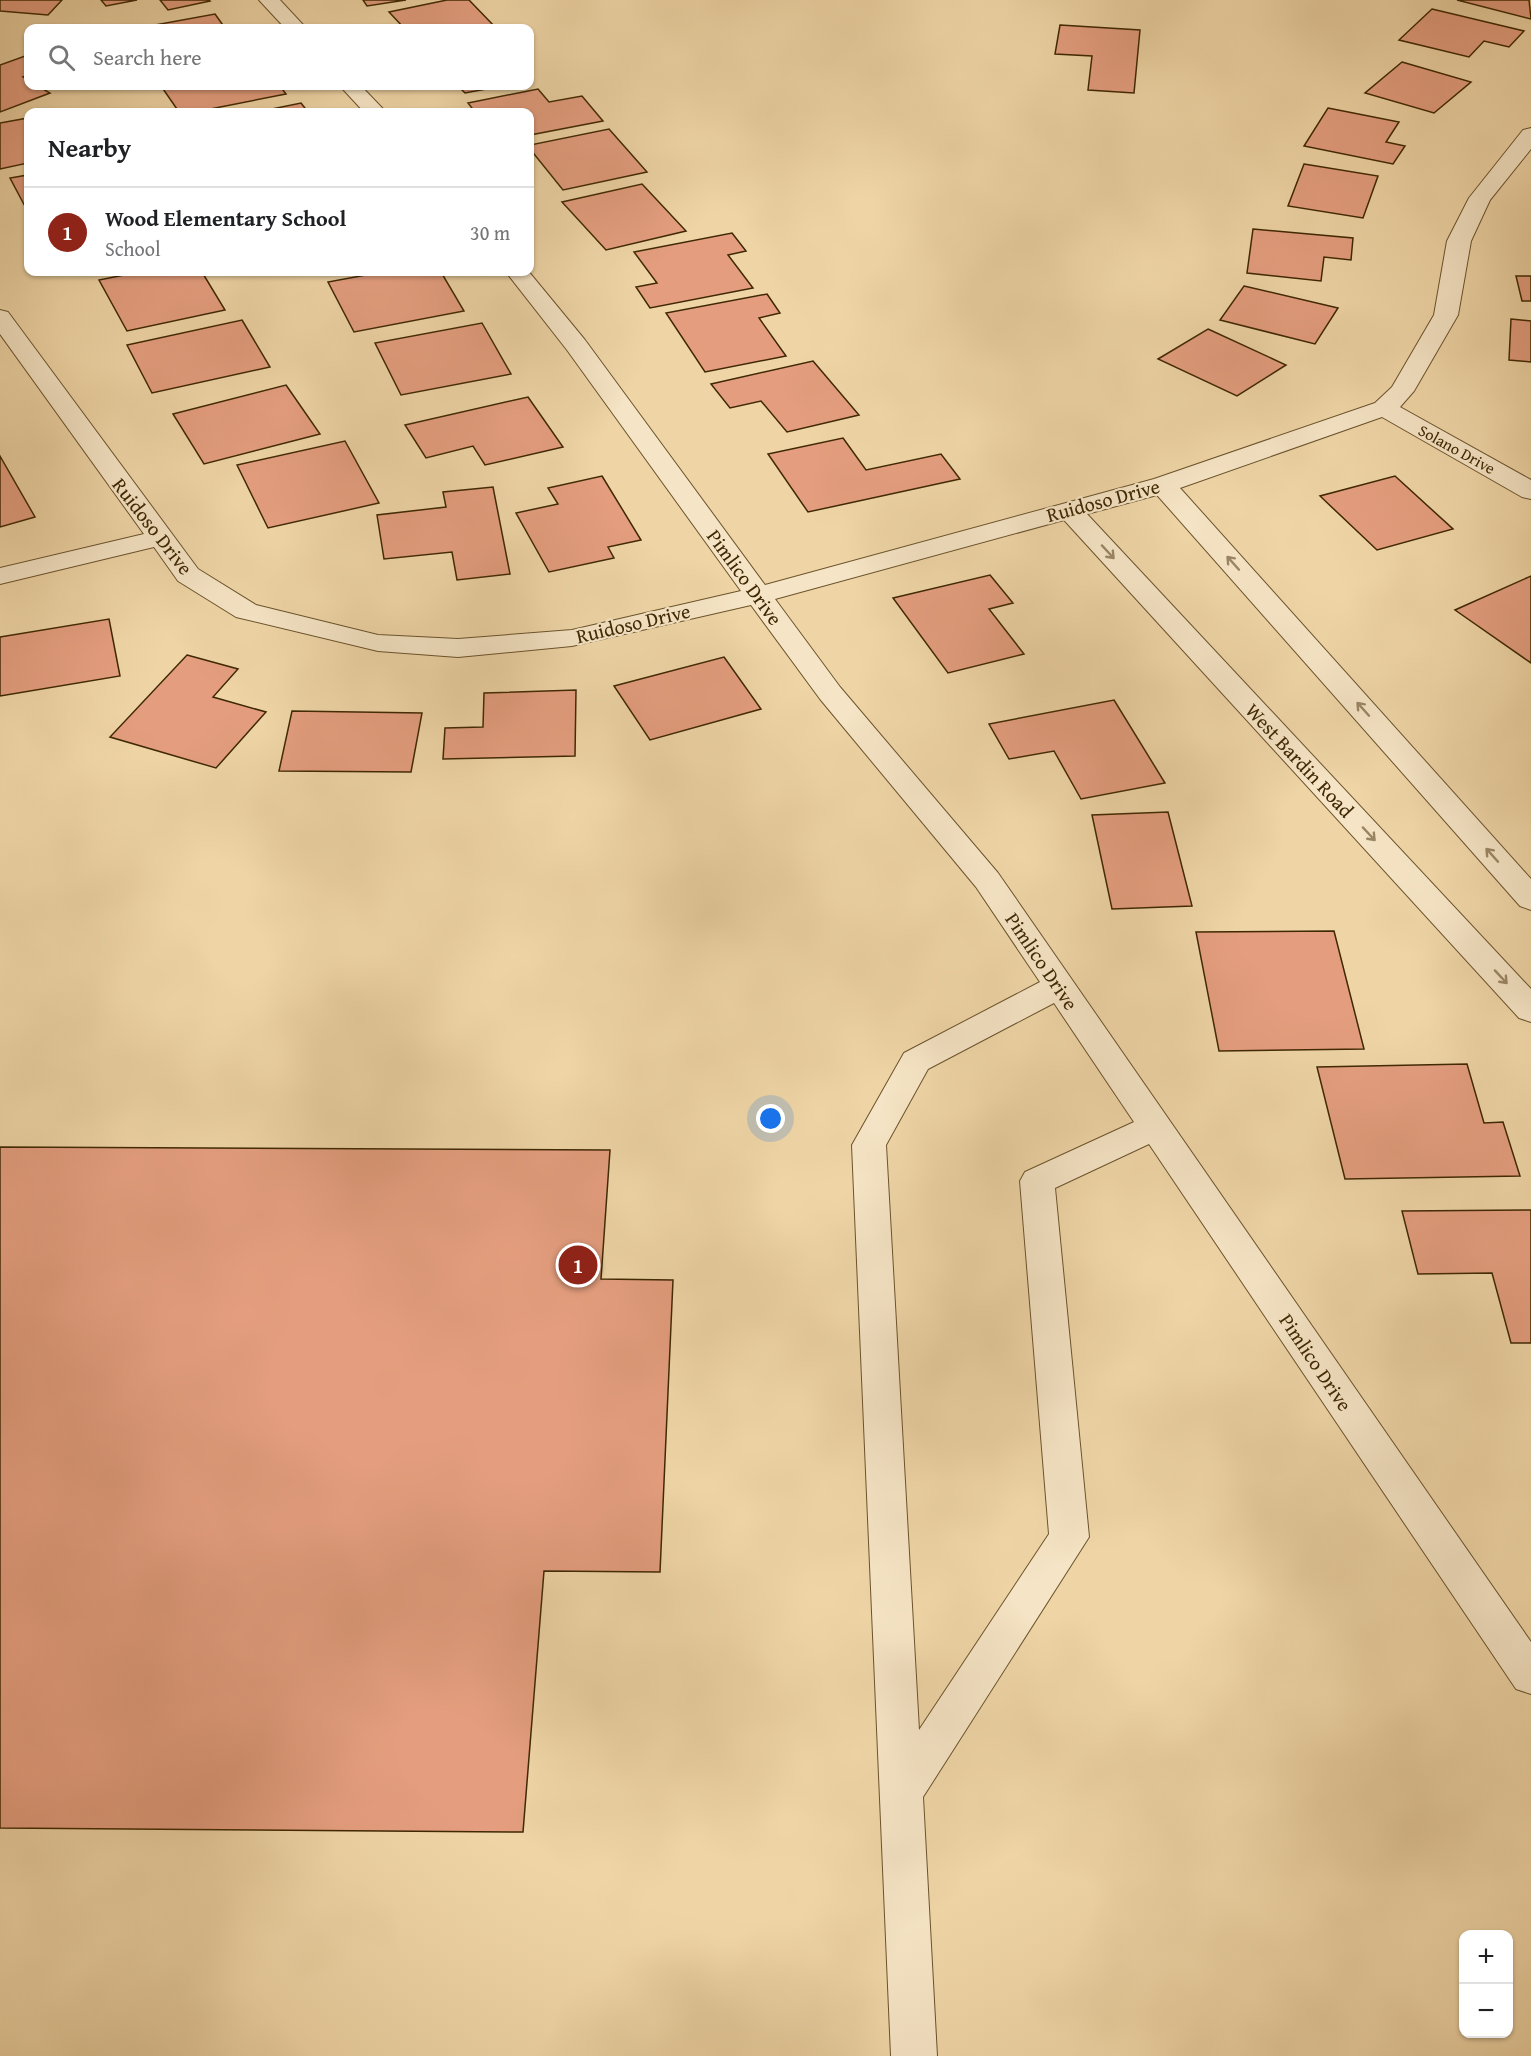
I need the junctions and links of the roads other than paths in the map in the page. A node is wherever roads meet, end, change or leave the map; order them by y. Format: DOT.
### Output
graph roads {
  1 [pos="269,0"];
  2 [pos="292,24"];
  3 [pos="354,90"];
  4 [pos="371,108"];
  5 [pos="1531,135"];
  6 [pos="520,276"];
  7 [pos="0,317"];
  8 [pos="1384,408"];
  9 [pos="1163,485"];
  10 [pos="1531,491"];
  11 [pos="1068,510"];
  12 [pos="160,538"];
  13 [pos="0,576"];
  14 [pos="758,595"];
  15 [pos="1531,898"];
  16 [pos="1059,986"];
  17 [pos="1531,1010"];
  18 [pos="1155,1127"];
  19 [pos="1531,1676"];
  20 [pos="901,1793"];
  21 [pos="914,2056"];
  1 -- 2 [label="street"];
  3 -- 4 [label="street"];
  5 -- 8 [label="street"];
  6 -- 14 [label="street, Pimlico Drive"];
  7 -- 12 [label="street, Ruidoso Drive"];
  8 -- 9 [label="street, Ruidoso Drive"];
  8 -- 10 [label="street, Solano Drive"];
  9 -- 11 [label="street, Ruidoso Drive"];
  15 -- 9 [label="street, one-way"];
  11 -- 14 [label="street, Ruidoso Drive"];
  11 -- 17 [label="street, West Bardin Road, one-way"];
  12 -- 13 [label="street"];
  12 -- 14 [label="street, Ruidoso Drive"];
  14 -- 16 [label="street, Pimlico Drive"];
  16 -- 18 [label="street, Pimlico Drive"];
  16 -- 20 [label="street"];
  18 -- 19 [label="street, Pimlico Drive"];
  18 -- 20 [label="street"];
  20 -- 21 [label="street"];
}
